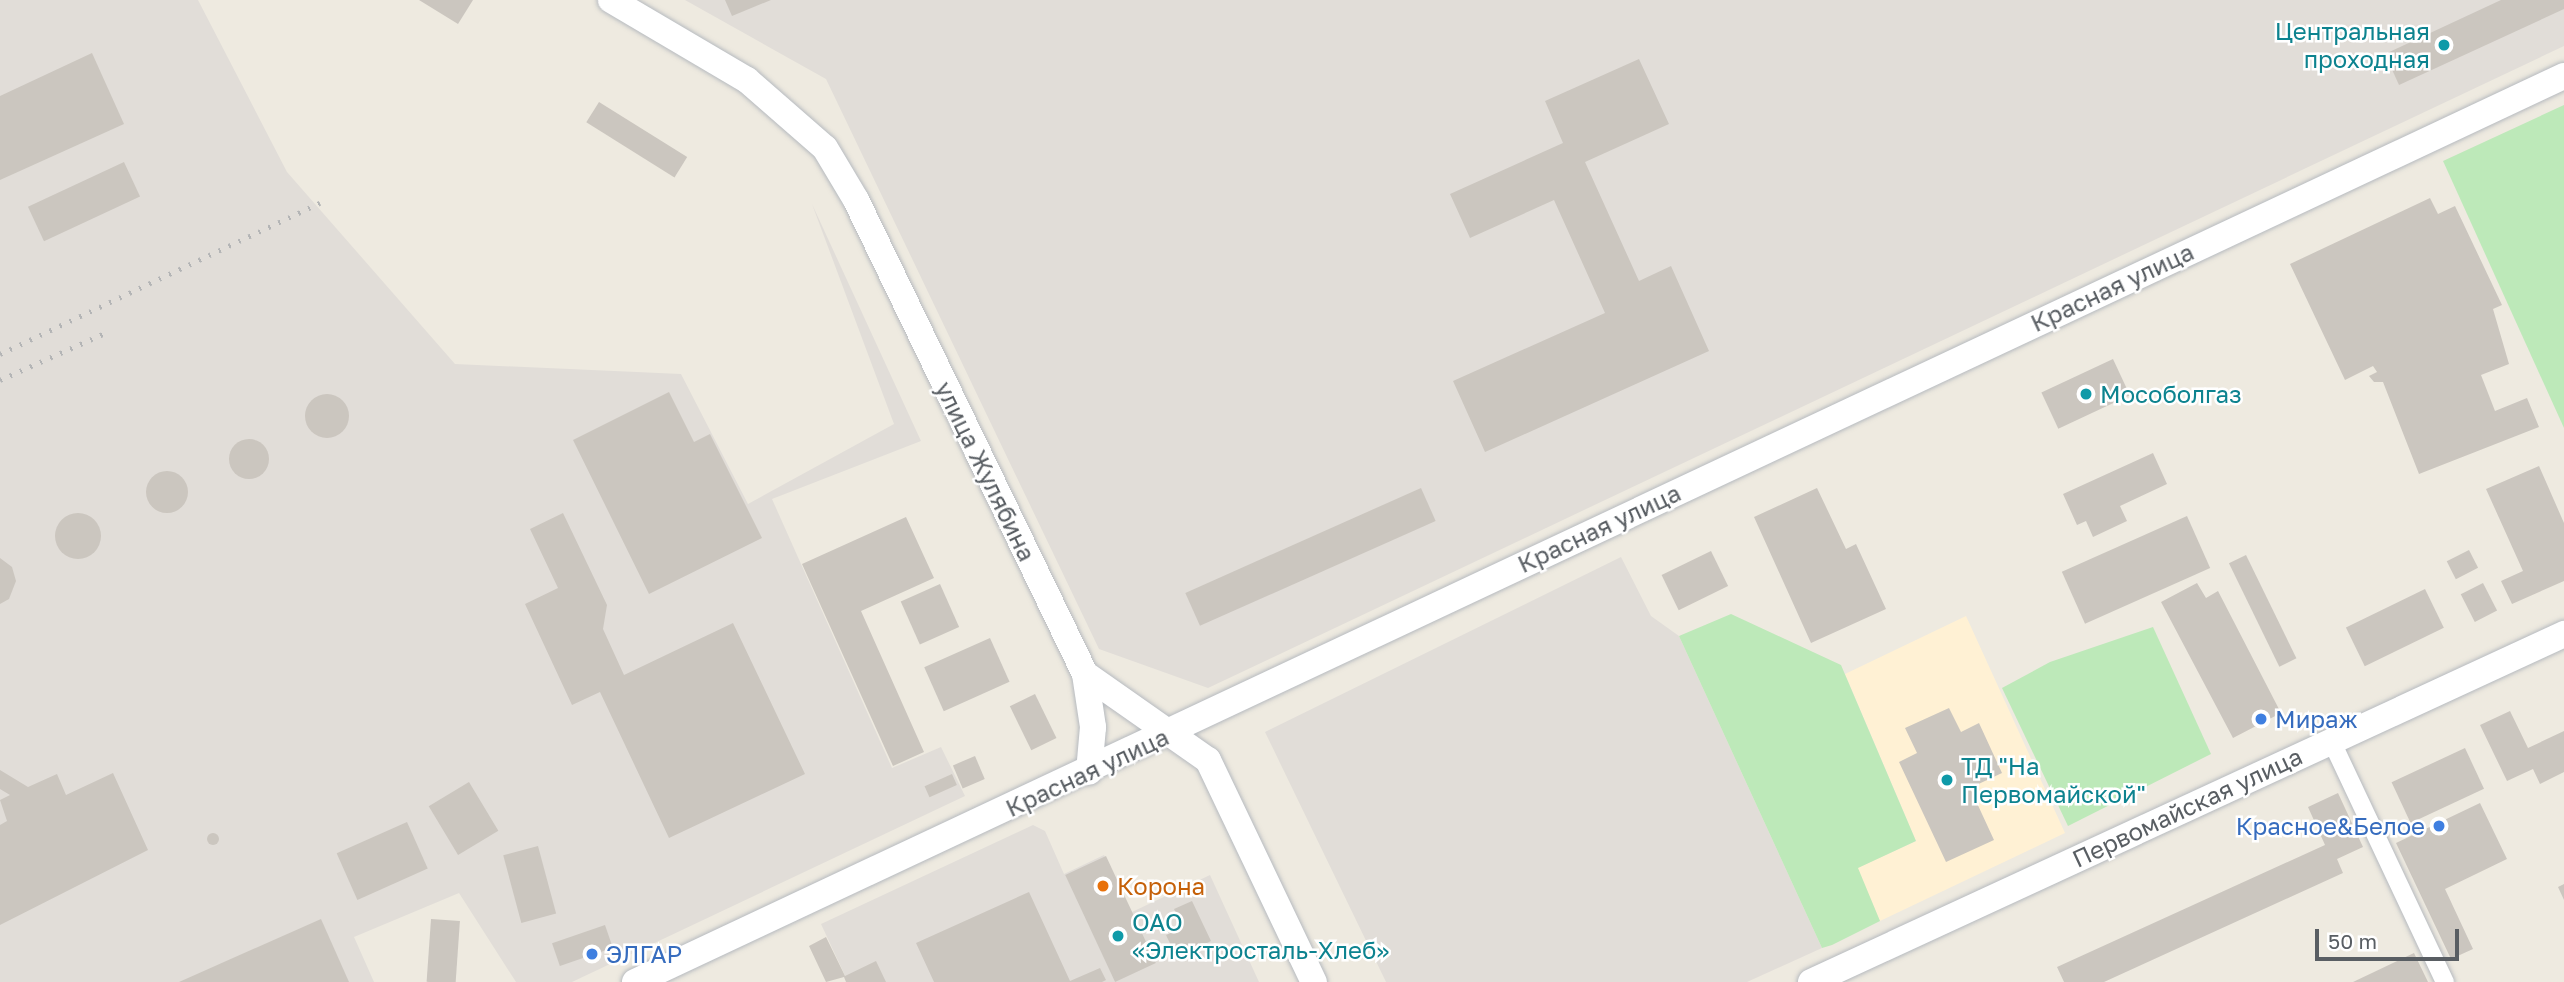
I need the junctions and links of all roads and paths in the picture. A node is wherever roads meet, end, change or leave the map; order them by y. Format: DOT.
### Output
graph roads {
  1 [pos="611,0"];
  2 [pos="2564,76"];
  3 [pos="2564,634"];
  4 [pos="1085,674"];
  5 [pos="1172,732"];
  6 [pos="2331,740"];
  7 [pos="1089,772"];
  8 [pos="635,982"];
  9 [pos="1314,982"];
  10 [pos="1811,982"];
  11 [pos="2445,982"];
  1 -- 4 [label="main road, улица Жулябина"];
  2 -- 5 [label="main road, Красная улица"];
  3 -- 6 [label="main road, Первомайская улица"];
  4 -- 5 [label="main road"];
  4 -- 7 [label="main road"];
  5 -- 7 [label="main road, Красная улица"];
  5 -- 9 [label="main road"];
  6 -- 10 [label="main road, Первомайская улица"];
  6 -- 11 [label="street"];
  7 -- 8 [label="main road, Красная улица"];
}
